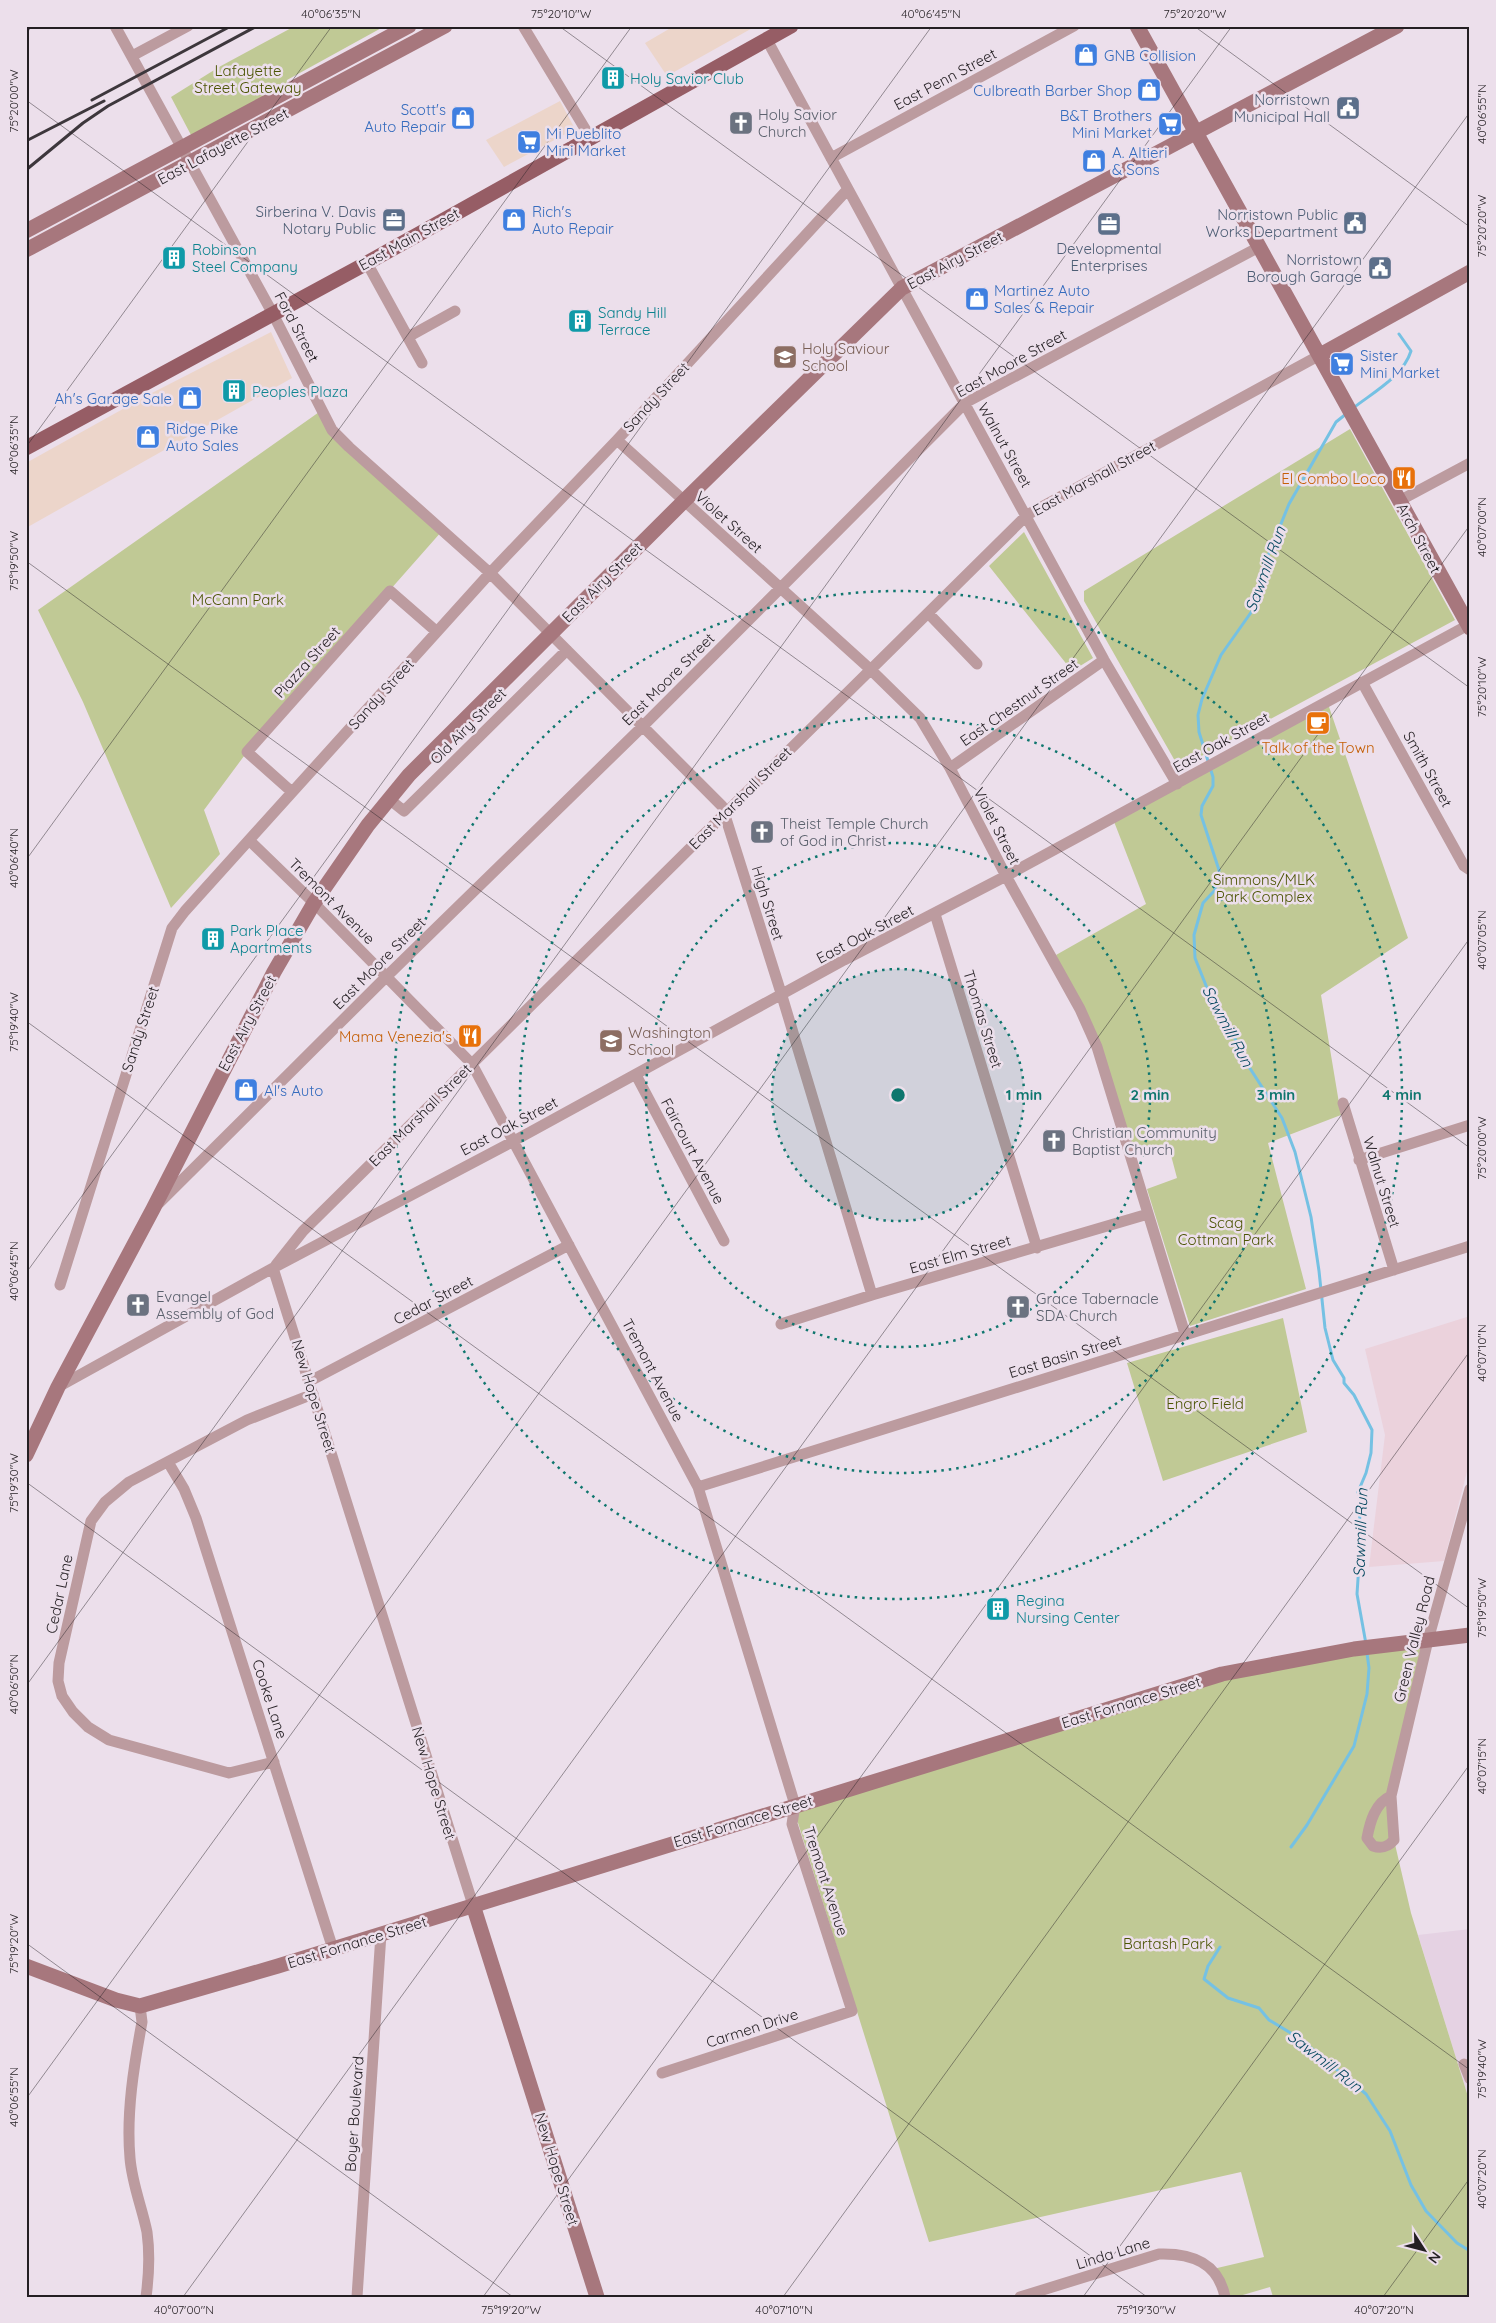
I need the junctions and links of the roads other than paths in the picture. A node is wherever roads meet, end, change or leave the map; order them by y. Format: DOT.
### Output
graph roads {
  1 [pos="115,26"];
  2 [pos="188,26"];
  3 [pos="409,26"];
  4 [pos="445,26"];
  5 [pos="523,26"];
  6 [pos="791,26"];
  7 [pos="1074,26"];
  8 [pos="1137,26"];
  9 [pos="1397,26"];
  10 [pos="766,40"];
  11 [pos="132,56"];
  12 [pos="1196,133"];
  13 [pos="590,137"];
  14 [pos="182,149"];
  15 [pos="831,158"];
  16 [pos="190,163"];
  17 [pos="848,189"];
  18 [pos="26,231"];
  19 [pos="1259,246"];
  20 [pos="26,250"];
  21 [pos="367,263"];
  22 [pos="1470,272"];
  23 [pos="902,288"];
  24 [pos="455,311"];
  25 [pos="273,314"];
  26 [pos="408,337"];
  27 [pos="1320,354"];
  28 [pos="422,363"];
  29 [pos="965,403"];
  30 [pos="617,440"];
  31 [pos="26,448"];
  32 [pos="1470,463"];
  33 [pos="1399,500"];
  34 [pos="684,501"];
  35 [pos="1027,515"];
  36 [pos="490,573"];
  37 [pos="780,589"];
  38 [pos="928,613"];
  39 [pos="1469,626"];
  40 [pos="437,632"];
  41 [pos="551,634"];
  42 [pos="567,650"];
  43 [pos="524,660"];
  44 [pos="1104,660"];
  45 [pos="977,664"];
  46 [pos="870,669"];
  47 [pos="540,676"];
  48 [pos="1362,682"];
  49 [pos="642,727"];
  50 [pos="950,768"];
  51 [pos="1176,784"];
  52 [pos="292,792"];
  53 [pos="389,799"];
  54 [pos="726,814"];
  55 [pos="249,840"];
  56 [pos="1470,870"];
  57 [pos="1006,876"];
  58 [pos="314,903"];
  59 [pos="935,914"];
  60 [pos="386,977"];
  61 [pos="782,996"];
  62 [pos="472,1064"];
  63 [pos="636,1075"];
  64 [pos="1343,1103"];
  65 [pos="1470,1125"];
  66 [pos="512,1142"];
  67 [pos="1359,1160"];
  68 [pos="153,1209"];
  69 [pos="1148,1214"];
  70 [pos="724,1241"];
  71 [pos="569,1245"];
  72 [pos="1470,1246"];
  73 [pos="1037,1248"];
  74 [pos="273,1268"];
  75 [pos="1394,1270"];
  76 [pos="60,1285"];
  77 [pos="872,1295"];
  78 [pos="781,1324"];
  79 [pos="1185,1334"];
  80 [pos="310,1381"];
  81 [pos="58,1387"];
  82 [pos="313,1394"];
  83 [pos="26,1455"];
  84 [pos="168,1462"];
  85 [pos="698,1487"];
  86 [pos="1470,1489"];
  87 [pos="1470,1635"];
  88 [pos="1428,1640"];
  89 [pos="274,1762"];
  90 [pos="1391,1796"];
  91 [pos="795,1805"];
  92 [pos="473,1905"];
  93 [pos="382,1934"];
  94 [pos="333,1949"];
  95 [pos="26,1966"];
  96 [pos="140,2006"];
  97 [pos="852,2011"];
  98 [pos="1464,2064"];
  99 [pos="662,2073"];
  100 [pos="1470,2079"];
  101 [pos="146,2297"];
  102 [pos="357,2297"];
  103 [pos="597,2297"];
  104 [pos="1020,2297"];
  105 [pos="1225,2297"];
  1 -- 11 [label="street, Ford Street"];
  2 -- 11 [label="street"];
  3 -- 14 [label="street, East Lafayette Street"];
  4 -- 16 [label="street, East Lafayette Street"];
  5 -- 13 [label="street"];
  6 -- 10 [label="main road, East Main Street"];
  7 -- 15 [label="street, East Penn Street"];
  8 -- 12 [label="street, Arch Street"];
  9 -- 12 [label="street, East Airy Street"];
  10 -- 13 [label="main road, East Main Street"];
  10 -- 15 [label="street, Walnut Street"];
  11 -- 14 [label="street, Ford Street"];
  12 -- 19 [label="street, Arch Street"];
  12 -- 23 [label="street, East Airy Street"];
  13 -- 21 [label="main road, East Main Street"];
  14 -- 16 [label="street, Ford Street"];
  14 -- 18 [label="street, East Lafayette Street"];
  15 -- 17 [label="street, Walnut Street"];
  16 -- 20 [label="street, East Lafayette Street"];
  16 -- 25 [label="street, Ford Street"];
  17 -- 23 [label="street, Walnut Street"];
  17 -- 30 [label="street, Sandy Street"];
  19 -- 27 [label="street, Arch Street"];
  19 -- 29 [label="street, East Moore Street"];
  21 -- 25 [label="main road, East Main Street"];
  21 -- 26 [label="street"];
  22 -- 27 [label="street, East Marshall Street"];
  23 -- 29 [label="street, Walnut Street"];
  23 -- 34 [label="street, East Airy Street"];
  24 -- 26 [label="street"];
  25 -- 31 [label="main road, East Main Street"];
  25 -- 36 [label="street, Ford Street"];
  26 -- 28 [label="street"];
  27 -- 33 [label="street, Arch Street"];
  27 -- 35 [label="street, East Marshall Street"];
  29 -- 35 [label="street, Walnut Street"];
  29 -- 37 [label="street, East Moore Street"];
  30 -- 34 [label="street, Violet Street"];
  30 -- 36 [label="street, Sandy Street"];
  32 -- 33 [label="street"];
  33 -- 39 [label="street, Arch Street"];
  34 -- 37 [label="street, Violet Street"];
  34 -- 41 [label="street, East Airy Street"];
  35 -- 38 [label="street, East Marshall Street"];
  35 -- 44 [label="street, Walnut Street"];
  36 -- 40 [label="street, Sandy Street"];
  36 -- 41 [label="street, High Street"];
  37 -- 46 [label="street, Violet Street"];
  37 -- 49 [label="street, East Moore Street"];
  38 -- 45 [label="street"];
  38 -- 46 [label="street, East Marshall Street"];
  39 -- 48 [label="street, East Oak Street"];
  40 -- 52 [label="street, Sandy Street"];
  40 -- 52 [label="street, Piazza Street"];
  41 -- 42 [label="street, High Street"];
  41 -- 43 [label="street, East Airy Street"];
  42 -- 47 [label="street, Old Airy Street"];
  42 -- 49 [label="street, High Street"];
  43 -- 47 [label="street"];
  43 -- 53 [label="street, East Airy Street"];
  44 -- 50 [label="street, East Chestnut Street"];
  44 -- 51 [label="street, Walnut Street"];
  46 -- 50 [label="street, Violet Street"];
  46 -- 54 [label="street, East Marshall Street"];
  47 -- 53 [label="street, Old Airy Street"];
  48 -- 51 [label="street, East Oak Street"];
  48 -- 56 [label="street, Smith Street"];
  49 -- 54 [label="street, High Street"];
  49 -- 60 [label="street, East Moore Street"];
  50 -- 57 [label="street, Violet Street"];
  51 -- 57 [label="street, East Oak Street"];
  52 -- 55 [label="street, Sandy Street"];
  53 -- 58 [label="street, East Airy Street"];
  54 -- 61 [label="street, High Street"];
  54 -- 62 [label="street, East Marshall Street"];
  55 -- 58 [label="street, Tremont Avenue"];
  55 -- 76 [label="street, Sandy Street"];
  57 -- 59 [label="street, East Oak Street"];
  57 -- 69 [label="street, Violet Street"];
  58 -- 60 [label="street, Tremont Avenue"];
  58 -- 68 [label="street, East Airy Street"];
  59 -- 61 [label="street, East Oak Street"];
  59 -- 73 [label="street, Thomas Street"];
  60 -- 62 [label="street, Tremont Avenue"];
  60 -- 68 [label="street, East Moore Street"];
  61 -- 63 [label="street, East Oak Street"];
  61 -- 77 [label="street, High Street"];
  62 -- 66 [label="street, Tremont Avenue"];
  62 -- 74 [label="street, East Marshall Street"];
  63 -- 66 [label="street, East Oak Street"];
  63 -- 70 [label="street, Faircourt Avenue"];
  64 -- 67 [label="street, Walnut Street"];
  65 -- 67 [label="street"];
  66 -- 71 [label="street, Tremont Avenue"];
  66 -- 74 [label="street, East Oak Street"];
  67 -- 75 [label="street, Walnut Street"];
  68 -- 81 [label="street, East Airy Street"];
  69 -- 73 [label="street, East Elm Street"];
  69 -- 79 [label="street, Violet Street"];
  71 -- 80 [label="street, Cedar Street"];
  71 -- 85 [label="street, Tremont Avenue"];
  72 -- 75 [label="street, East Basin Street"];
  73 -- 77 [label="street, East Elm Street"];
  74 -- 80 [label="street, New Hope Street"];
  74 -- 81 [label="street, East Marshall Street"];
  75 -- 79 [label="street, East Basin Street"];
  77 -- 78 [label="street, East Elm Street"];
  79 -- 85 [label="street, East Basin Street"];
  80 -- 82 [label="street, New Hope Street"];
  81 -- 83 [label="street"];
  82 -- 84 [label="street, Cedar Lane"];
  82 -- 92 [label="street, New Hope Street"];
  84 -- 89 [label="street, Cooke Lane"];
  84 -- 89 [label="street, Cedar Lane"];
  85 -- 91 [label="street, Tremont Avenue"];
  86 -- 88 [label="street, Green Valley Road"];
  87 -- 88 [label="street, East Fornance Street"];
  88 -- 90 [label="street, Green Valley Road"];
  88 -- 91 [label="street, East Fornance Street"];
  89 -- 94 [label="street, Cooke Lane"];
  91 -- 92 [label="street, East Fornance Street"];
  91 -- 97 [label="street, Tremont Avenue"];
  92 -- 93 [label="street, East Fornance Street"];
  92 -- 103 [label="street, New Hope Street"];
  93 -- 94 [label="street, East Fornance Street"];
  93 -- 102 [label="street, Boyer Boulevard"];
  94 -- 96 [label="street, East Fornance Street"];
  95 -- 96 [label="street"];
  96 -- 101 [label="street"];
  97 -- 99 [label="street, Carmen Drive"];
  98 -- 100 [label="street"];
  104 -- 105 [label="street, Linda Lane"];
}
